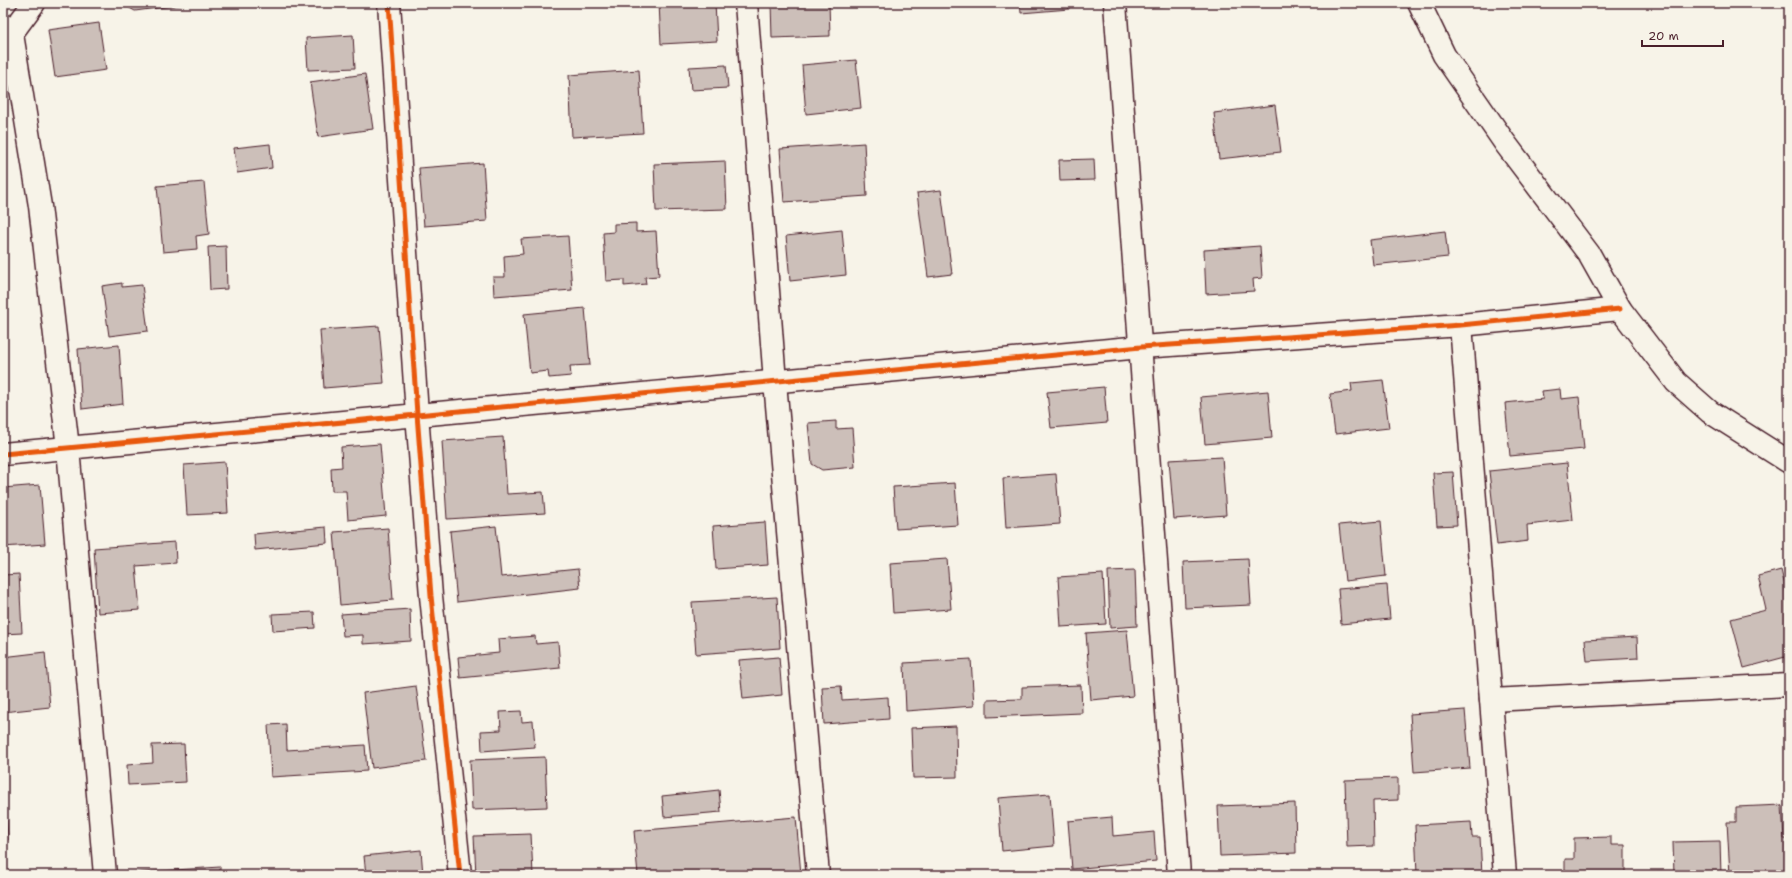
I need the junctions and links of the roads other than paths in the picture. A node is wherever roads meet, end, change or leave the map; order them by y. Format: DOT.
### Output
graph roads {
  1 [pos="34,3"];
  2 [pos="389,3"];
  3 [pos="746,3"];
  4 [pos="1115,3"];
  5 [pos="1419,3"];
  6 [pos="6,35"];
  7 [pos="1620,309"];
  8 [pos="1461,325"];
  9 [pos="1141,347"];
  10 [pos="775,382"];
  11 [pos="417,414"];
  12 [pos="68,448"];
  13 [pos="3,454"];
  14 [pos="1789,462"];
  15 [pos="1789,685"];
  16 [pos="1490,700"];
  17 [pos="105,875"];
  18 [pos="460,875"];
  19 [pos="818,875"];
  20 [pos="1179,875"];
  21 [pos="1506,875"];
  1 -- 6 [label="street"];
  2 -- 11 [label="street"];
  3 -- 10 [label="street"];
  4 -- 9 [label="street"];
  5 -- 7 [label="street"];
  6 -- 12 [label="street"];
  7 -- 8 [label="street"];
  7 -- 14 [label="street"];
  8 -- 9 [label="street"];
  8 -- 16 [label="street"];
  9 -- 10 [label="street"];
  9 -- 20 [label="street"];
  10 -- 11 [label="street"];
  10 -- 19 [label="street"];
  11 -- 12 [label="street"];
  11 -- 18 [label="street"];
  12 -- 13 [label="street"];
  12 -- 17 [label="street"];
  15 -- 16 [label="street"];
  16 -- 21 [label="street"];
}
